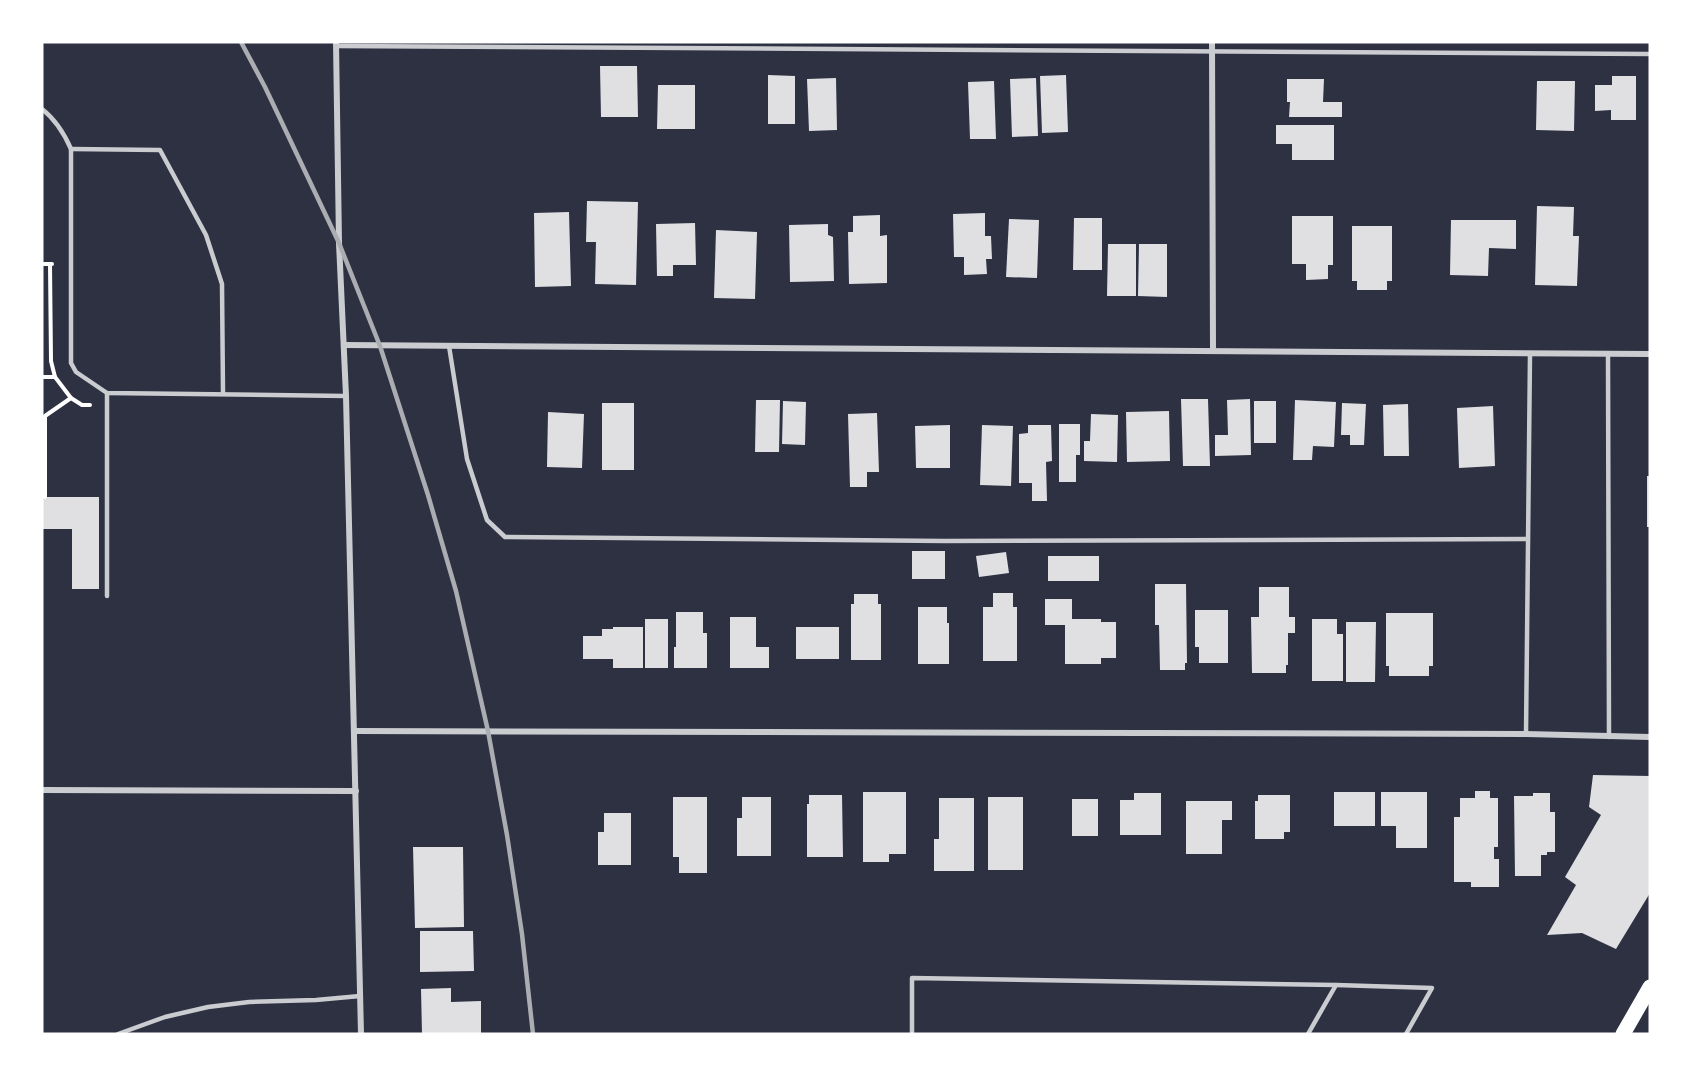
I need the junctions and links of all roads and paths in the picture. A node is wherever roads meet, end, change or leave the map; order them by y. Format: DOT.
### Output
graph roads {
  1 [pos="1212,42"];
  2 [pos="336,44"];
  3 [pos="1212,51"];
  4 [pos="1650,54"];
  5 [pos="42,109"];
  6 [pos="71,149"];
  7 [pos="344,345"];
  8 [pos="450,345"];
  9 [pos="1213,351"];
  10 [pos="1530,354"];
  11 [pos="1650,354"];
  12 [pos="1608,355"];
  13 [pos="42,377"];
  14 [pos="55,377"];
  15 [pos="107,393"];
  16 [pos="223,393"];
  17 [pos="346,396"];
  18 [pos="71,398"];
  19 [pos="43,416"];
  20 [pos="43,438"];
  21 [pos="45,497"];
  22 [pos="1528,539"];
  23 [pos="107,596"];
  24 [pos="355,731"];
  25 [pos="1526,734"];
  26 [pos="1609,737"];
  27 [pos="1650,737"];
  28 [pos="42,790"];
  29 [pos="356,791"];
  30 [pos="1335,985"];
  31 [pos="1650,987"];
  32 [pos="360,996"];
  33 [pos="118,1034"];
  34 [pos="361,1034"];
  35 [pos="912,1034"];
  36 [pos="1308,1034"];
  37 [pos="1406,1034"];
  38 [pos="1623,1034"];
  1 -- 3 [label="street"];
  2 -- 3 [label="lane"];
  2 -- 7 [label="street"];
  3 -- 4 [label="lane"];
  3 -- 9 [label="street"];
  5 -- 6 [label="lane"];
  6 -- 15 [label="lane"];
  6 -- 16 [label="lane"];
  7 -- 8 [label="street"];
  7 -- 17 [label="street"];
  8 -- 9 [label="street"];
  8 -- 22 [label="lane"];
  9 -- 10 [label="street"];
  10 -- 12 [label="street"];
  10 -- 22 [label="lane"];
  11 -- 12 [label="street"];
  12 -- 26 [label="lane"];
  13 -- 14 [label="path"];
  15 -- 16 [label="lane"];
  15 -- 23 [label="lane"];
  16 -- 17 [label="lane"];
  17 -- 24 [label="street"];
  18 -- 19 [label="path"];
  19 -- 20 [label="path"];
  20 -- 21 [label="path"];
  22 -- 25 [label="lane"];
  24 -- 25 [label="street"];
  24 -- 29 [label="street"];
  25 -- 26 [label="street"];
  26 -- 27 [label="street"];
  28 -- 29 [label="street"];
  29 -- 32 [label="street"];
  30 -- 35 [label="lane"];
  30 -- 36 [label="lane"];
  30 -- 37 [label="lane"];
  31 -- 38 [label="main road"];
  32 -- 33 [label="lane"];
  32 -- 34 [label="street"];
}
